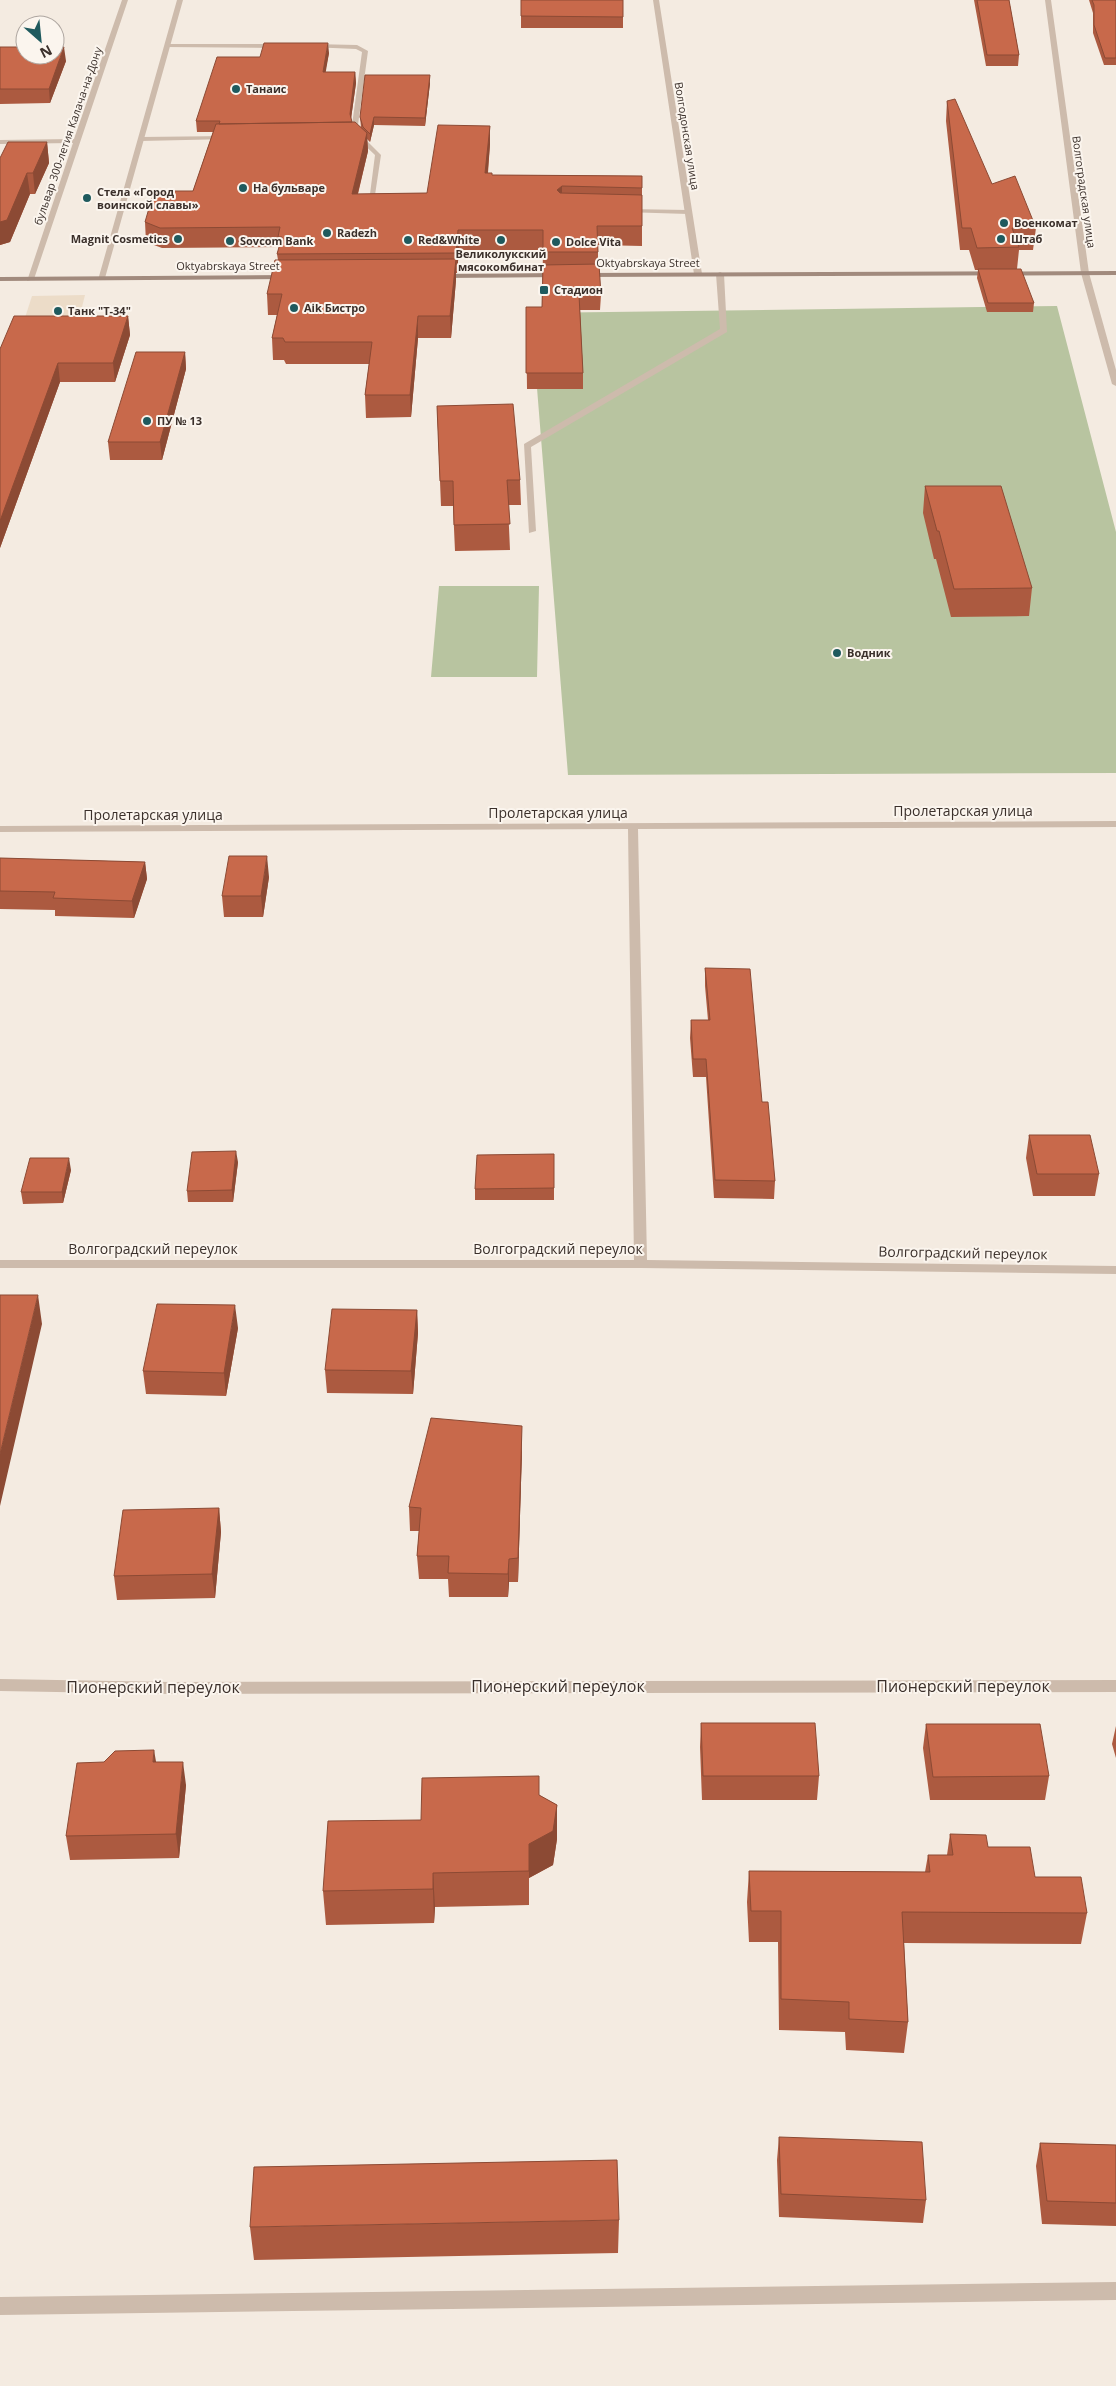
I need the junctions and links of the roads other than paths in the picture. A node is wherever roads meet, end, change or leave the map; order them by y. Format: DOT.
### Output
graph roads {
  1 [pos="125,0"];
  2 [pos="180,0"];
  3 [pos="656,0"];
  4 [pos="1048,0"];
  5 [pos="167,46"];
  6 [pos="290,46"];
  7 [pos="300,46"];
  8 [pos="350,137"];
  9 [pos="360,137"];
  10 [pos="141,138"];
  11 [pos="240,138"];
  12 [pos="77,141"];
  13 [pos="0,142"];
  14 [pos="373,194"];
  15 [pos="620,211"];
  16 [pos="688,212"];
  17 [pos="1085,273"];
  18 [pos="1116,273"];
  19 [pos="698,274"];
  20 [pos="720,274"];
  21 [pos="568,275"];
  22 [pos="578,275"];
  23 [pos="429,276"];
  24 [pos="290,277"];
  25 [pos="30,278"];
  26 [pos="101,278"];
  27 [pos="0,279"];
  28 [pos="1116,384"];
  29 [pos="532,531"];
  30 [pos="1116,824"];
  31 [pos="633,826"];
  32 [pos="0,829"];
  33 [pos="0,1264"];
  34 [pos="642,1264"];
  35 [pos="1116,1270"];
  36 [pos="0,1685"];
  37 [pos="1116,1686"];
  38 [pos="1116,2291"];
  39 [pos="0,2306"];
  1 -- 12 [label="street, бульвар 300-летия Калача-на-Дону"];
  2 -- 5 [label="street"];
  3 -- 16 [label="street, Волгодонская улица"];
  4 -- 17 [label="street, Волгоградская улица"];
  5 -- 6 [label="street"];
  5 -- 10 [label="street"];
  7 -- 9 [label="street"];
  8 -- 9 [label="street"];
  9 -- 14 [label="street"];
  10 -- 11 [label="street"];
  10 -- 26 [label="street"];
  12 -- 13 [label="street"];
  12 -- 25 [label="street, бульвар 300-летия Калача-на-Дону"];
  15 -- 16 [label="street"];
  16 -- 19 [label="street, Волгодонская улица"];
  17 -- 18 [label="main road, Oktyabrskaya Street"];
  17 -- 20 [label="main road, Oktyabrskaya Street"];
  17 -- 28 [label="street, Волгоградская улица"];
  19 -- 20 [label="main road, Oktyabrskaya Street"];
  19 -- 22 [label="main road, Oktyabrskaya Street"];
  20 -- 29 [label="street"];
  21 -- 23 [label="main road"];
  24 -- 26 [label="main road, Oktyabrskaya Street"];
  25 -- 26 [label="main road, Oktyabrskaya Street"];
  25 -- 27 [label="main road, Oktyabrskaya Street"];
  30 -- 31 [label="street, Пролетарская улица"];
  31 -- 32 [label="street, Пролетарская улица"];
  31 -- 34 [label="street"];
  33 -- 34 [label="street, Волгоградский переулок"];
  34 -- 35 [label="street, Волгоградский переулок"];
  36 -- 37 [label="street, Пионерский переулок"];
  38 -- 39 [label="street"];
}
